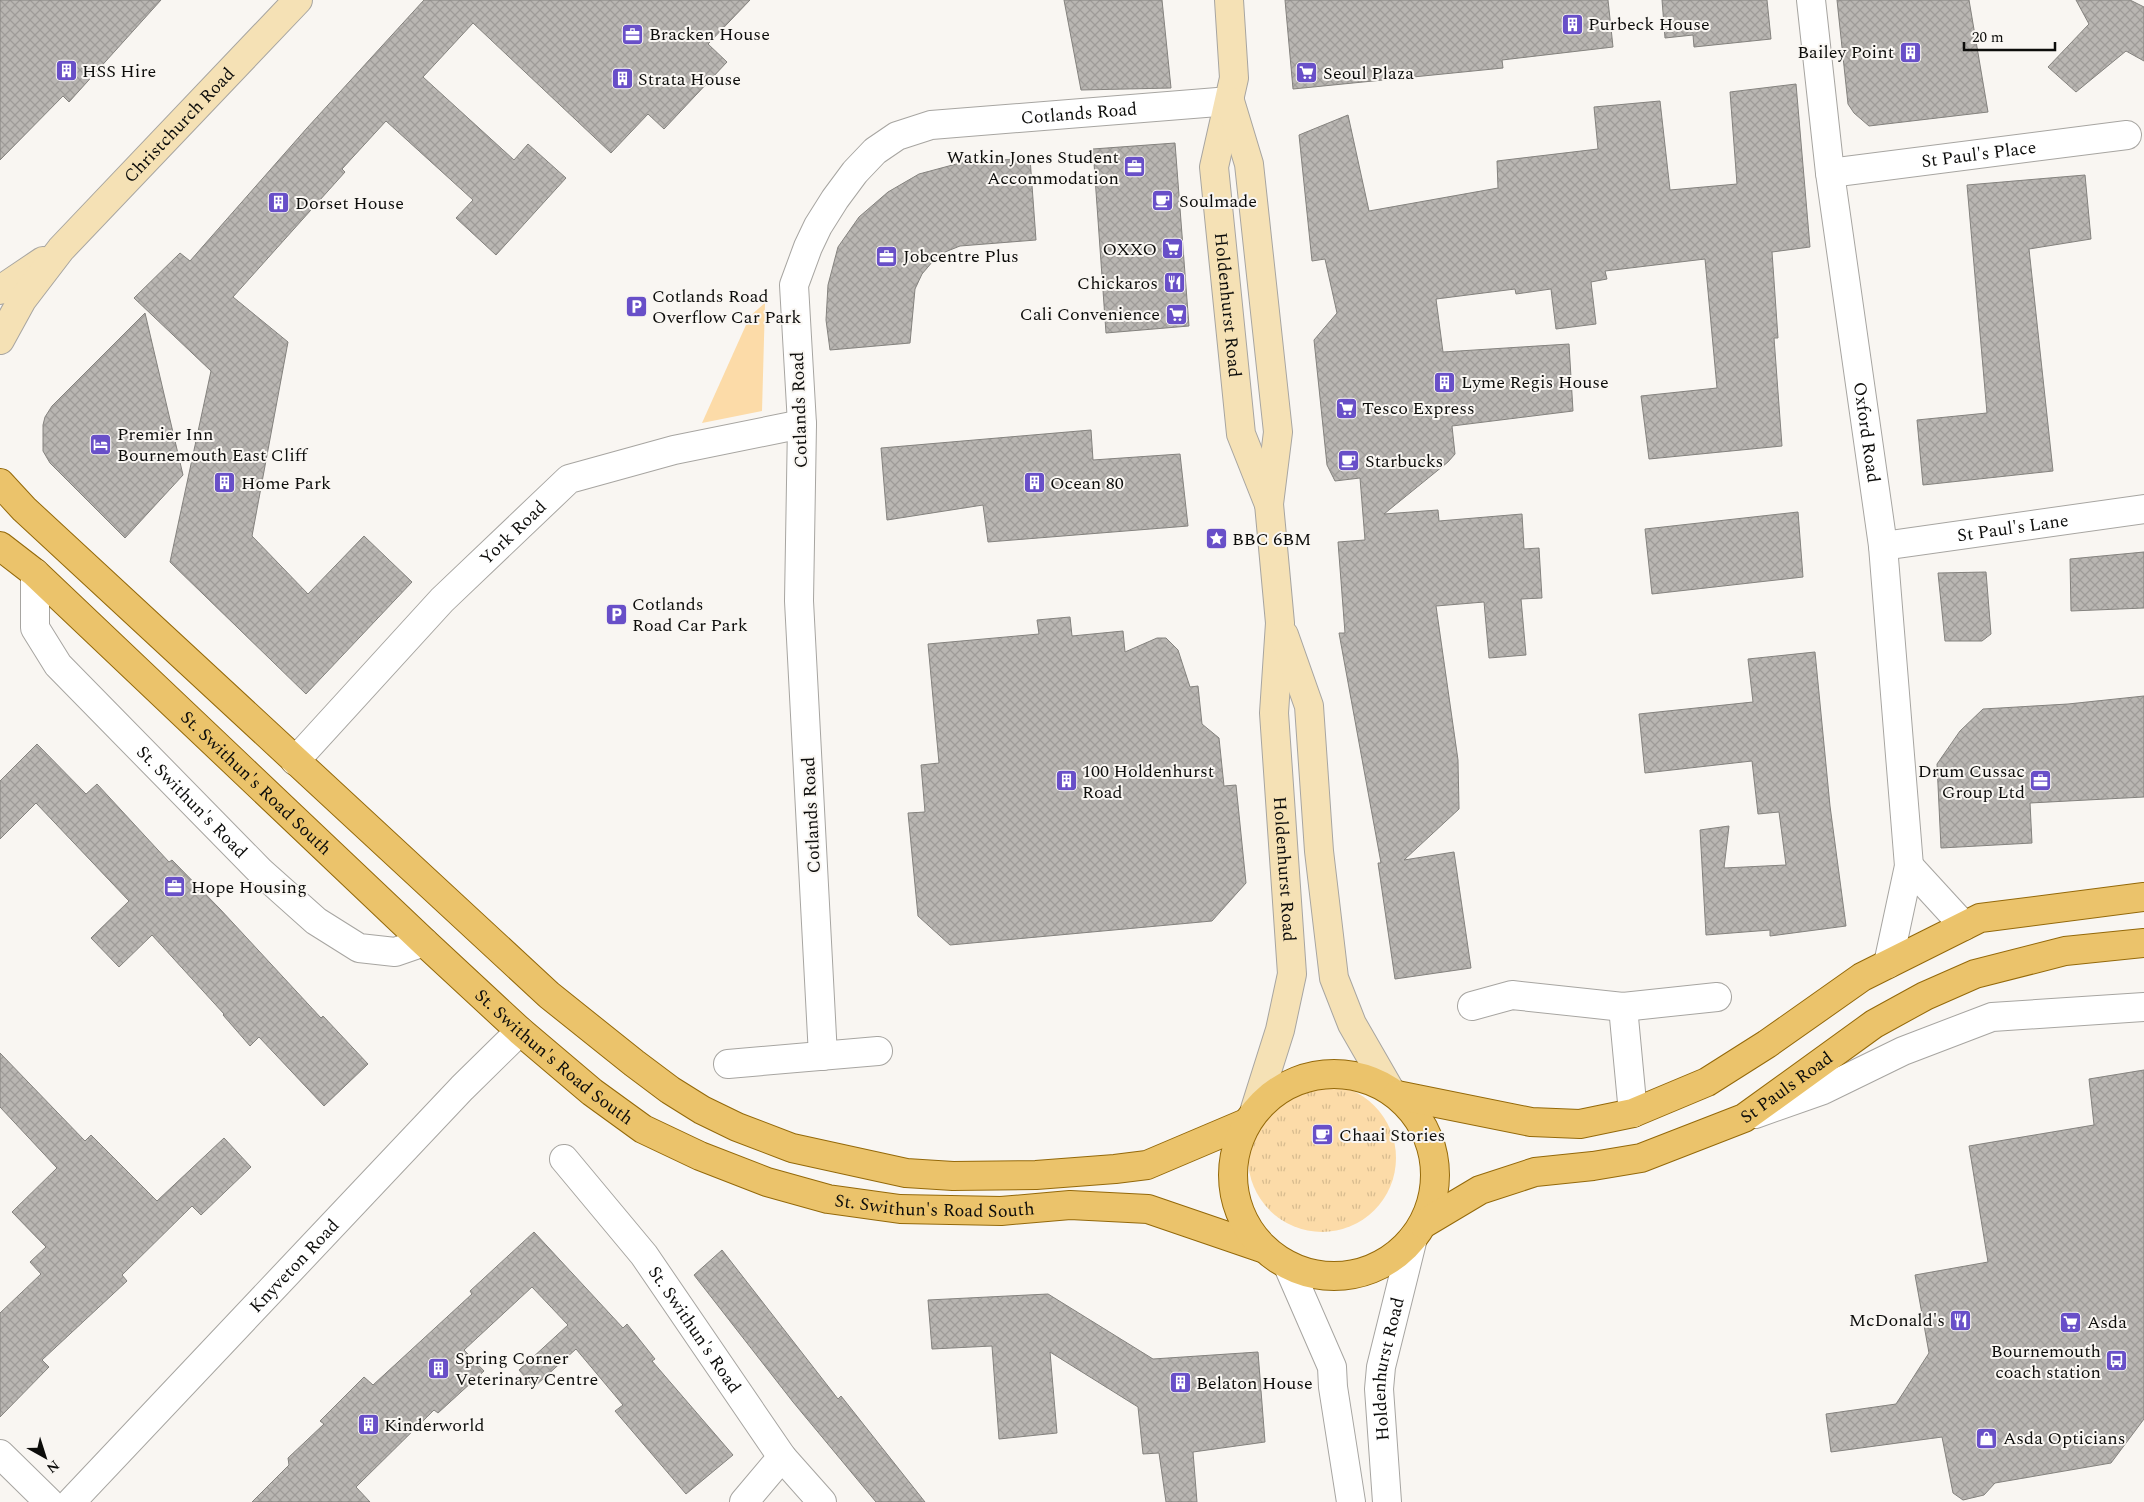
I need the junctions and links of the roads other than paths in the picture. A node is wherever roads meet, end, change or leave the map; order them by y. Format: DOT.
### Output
graph roads {
  1 [pos="298,0"];
  2 [pos="1229,0"];
  3 [pos="1811,0"];
  4 [pos="1230,101"];
  5 [pos="2127,135"];
  6 [pos="1830,172"];
  7 [pos="61,249"];
  8 [pos="0,290"];
  9 [pos="0,340"];
  10 [pos="802,424"];
  11 [pos="0,483"];
  12 [pos="1269,504"];
  13 [pos="2144,509"];
  14 [pos="0,546"];
  15 [pos="1883,546"];
  16 [pos="35,573"];
  17 [pos="1280,623"];
  18 [pos="295,760"];
  19 [pos="1909,866"];
  20 [pos="2144,897"];
  21 [pos="1964,926"];
  22 [pos="424,942"];
  23 [pos="2144,943"];
  24 [pos="1888,964"];
  25 [pos="1717,997"];
  26 [pos="1472,1006"];
  27 [pos="1623,1007"];
  28 [pos="2144,1007"];
  29 [pos="520,1031"];
  30 [pos="878,1051"];
  31 [pos="823,1056"];
  32 [pos="728,1064"];
  33 [pos="1393,1092"];
  34 [pos="1633,1112"];
  35 [pos="1251,1116"];
  36 [pos="1744,1118"];
  37 [pos="564,1159"];
  38 [pos="1418,1231"];
  39 [pos="1262,1248"];
  40 [pos="1288,1266"];
  41 [pos="0,1454"];
  42 [pos="782,1456"];
  43 [pos="49,1502"];
  44 [pos="71,1502"];
  45 [pos="744,1502"];
  46 [pos="822,1502"];
  47 [pos="1351,1502"];
  48 [pos="1387,1502"];
  1 -- 7 [label="main road, Christchurch Road"];
  2 -- 4 [label="main road, Holdenhurst Road"];
  3 -- 6 [label="street, Oxford Road"];
  4 -- 10 [label="street, Cotlands Road"];
  4 -- 12 [label="main road, Holdenhurst Road"];
  4 -- 12 [label="main road, Holdenhurst Road"];
  5 -- 6 [label="street, St Paul's Place"];
  6 -- 15 [label="street, Oxford Road"];
  7 -- 8 [label="main road, Christchurch Road"];
  7 -- 9 [label="main road, Christchurch Road"];
  10 -- 18 [label="street, York Road"];
  10 -- 31 [label="street, Cotlands Road"];
  11 -- 18 [label="main road, St. Swithun's Road South"];
  12 -- 17 [label="main road, Holdenhurst Road"];
  13 -- 15 [label="street, St Paul's Lane"];
  14 -- 16 [label="main road, St. Swithun's Road South"];
  15 -- 19 [label="street, Oxford Road"];
  16 -- 22 [label="main road, St. Swithun's Road South"];
  16 -- 22 [label="street, St. Swithun's Road"];
  17 -- 33 [label="main road, Holdenhurst Road"];
  17 -- 35 [label="main road, Holdenhurst Road"];
  18 -- 35 [label="main road, St. Swithun's Road South"];
  19 -- 21 [label="street"];
  19 -- 24 [label="street, Oxford Road"];
  20 -- 21 [label="main road"];
  21 -- 24 [label="main road"];
  22 -- 29 [label="main road, St. Swithun's Road South"];
  23 -- 36 [label="main road, St Pauls Road"];
  24 -- 34 [label="main road"];
  25 -- 27 [label="street"];
  26 -- 27 [label="street"];
  27 -- 34 [label="street"];
  28 -- 36 [label="street"];
  29 -- 39 [label="main road, St. Swithun's Road South"];
  29 -- 44 [label="street, Knyveton Road"];
  30 -- 31 [label="street"];
  31 -- 32 [label="street"];
  33 -- 34 [label="main road"];
  33 -- 35 [label="main road"];
  33 -- 38 [label="main road"];
  35 -- 39 [label="main road"];
  36 -- 38 [label="main road, St Pauls Road"];
  37 -- 42 [label="street, St. Swithun's Road"];
  38 -- 40 [label="main road"];
  38 -- 48 [label="street, Holdenhurst Road"];
  39 -- 40 [label="main road"];
  40 -- 47 [label="street"];
  41 -- 43 [label="street"];
  42 -- 45 [label="street"];
  42 -- 46 [label="street, St. Swithun's Road"];
}
